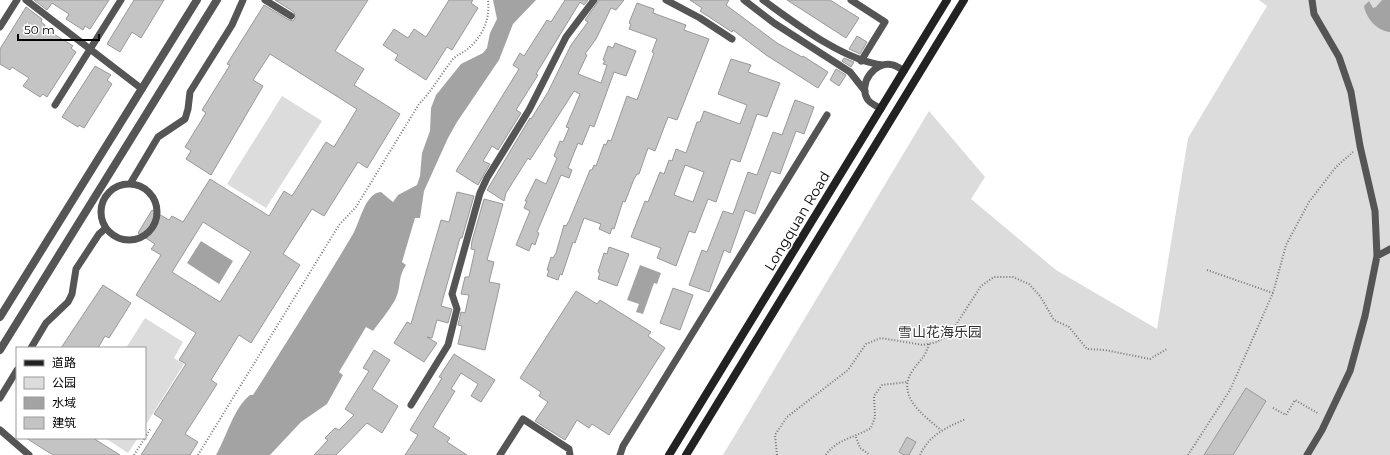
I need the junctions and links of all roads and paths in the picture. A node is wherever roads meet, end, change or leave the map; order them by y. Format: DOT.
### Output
graph roads {
  1 [pos="17,0"];
  2 [pos="26,0"];
  3 [pos="121,0"];
  4 [pos="197,0"];
  5 [pos="217,0"];
  6 [pos="243,0"];
  7 [pos="265,0"];
  8 [pos="488,0"];
  9 [pos="594,0"];
  10 [pos="666,0"];
  11 [pos="744,0"];
  12 [pos="763,0"];
  13 [pos="851,0"];
  14 [pos="947,0"];
  15 [pos="964,0"];
  16 [pos="1312,0"];
  17 [pos="291,16"];
  18 [pos="0,27"];
  19 [pos="732,39"];
  20 [pos="90,49"];
  21 [pos="861,61"];
  22 [pos="883,65"];
  23 [pos="904,71"];
  24 [pos="142,89"];
  25 [pos="865,91"];
  26 [pos="55,104"];
  27 [pos="881,109"];
  28 [pos="827,115"];
  29 [pos="1360,146"];
  30 [pos="130,184"];
  31 [pos="98,192"];
  32 [pos="105,199"];
  33 [pos="106,228"];
  34 [pos="1390,249"];
  35 [pos="1377,256"];
  36 [pos="1207,270"];
  37 [pos="1273,293"];
  38 [pos="0,317"];
  39 [pos="929,344"];
  40 [pos="32,347"];
  41 [pos="1167,349"];
  42 [pos="0,350"];
  43 [pos="16,372"];
  44 [pos="907,382"];
  45 [pos="0,398"];
  46 [pos="411,406"];
  47 [pos="1273,408"];
  48 [pos="966,419"];
  49 [pos="1327,419"];
  50 [pos="151,428"];
  51 [pos="0,430"];
  52 [pos="941,430"];
  53 [pos="146,436"];
  54 [pos="856,437"];
  55 [pos="144,439"];
  56 [pos="29,455"];
  57 [pos="134,455"];
  58 [pos="198,455"];
  59 [pos="500,455"];
  60 [pos="570,455"];
  61 [pos="620,455"];
  62 [pos="669,455"];
  63 [pos="686,455"];
  64 [pos="777,455"];
  65 [pos="826,455"];
  66 [pos="870,455"];
  67 [pos="920,455"];
  68 [pos="1188,455"];
  69 [pos="1307,455"];
  1 -- 18 [label="lane"];
  2 -- 20 [label="lane"];
  3 -- 20 [label="lane"];
  4 -- 24 [label="street"];
  5 -- 31 [label="street"];
  6 -- 30 [label="lane"];
  7 -- 17 [label="lane"];
  8 -- 58 [label="path"];
  9 -- 46 [label="lane"];
  10 -- 19 [label="lane"];
  11 -- 25 [label="lane"];
  12 -- 21 [label="lane"];
  13 -- 21 [label="lane"];
  14 -- 23 [label="main road, Longquan Road"];
  15 -- 63 [label="main road, Longquan Road"];
  16 -- 29 [label="lane"];
  20 -- 24 [label="lane"];
  20 -- 26 [label="lane"];
  21 -- 22 [label="lane"];
  22 -- 23 [label="lane"];
  22 -- 25 [label="lane"];
  23 -- 27 [label="main road, Longquan Road"];
  24 -- 38 [label="street"];
  25 -- 27 [label="lane"];
  27 -- 62 [label="main road, Longquan Road"];
  28 -- 61 [label="lane"];
  29 -- 35 [label="lane"];
  29 -- 37 [label="path"];
  30 -- 32 [label="lane"];
  30 -- 33 [label="lane"];
  31 -- 32 [label="lane"];
  31 -- 42 [label="street"];
  32 -- 33 [label="lane"];
  33 -- 40 [label="lane"];
  34 -- 35 [label="lane"];
  35 -- 49 [label="lane"];
  36 -- 37 [label="path"];
  37 -- 68 [label="path"];
  39 -- 41 [label="path"];
  39 -- 44 [label="path"];
  39 -- 64 [label="path"];
  43 -- 45 [label="lane"];
  44 -- 52 [label="path"];
  44 -- 54 [label="path"];
  47 -- 49 [label="path"];
  48 -- 52 [label="path"];
  49 -- 69 [label="lane"];
  50 -- 53 [label="path"];
  51 -- 56 [label="lane"];
  52 -- 67 [label="path"];
  54 -- 65 [label="path"];
  54 -- 66 [label="path"];
  55 -- 57 [label="path"];
  59 -- 60 [label="lane"];
}
